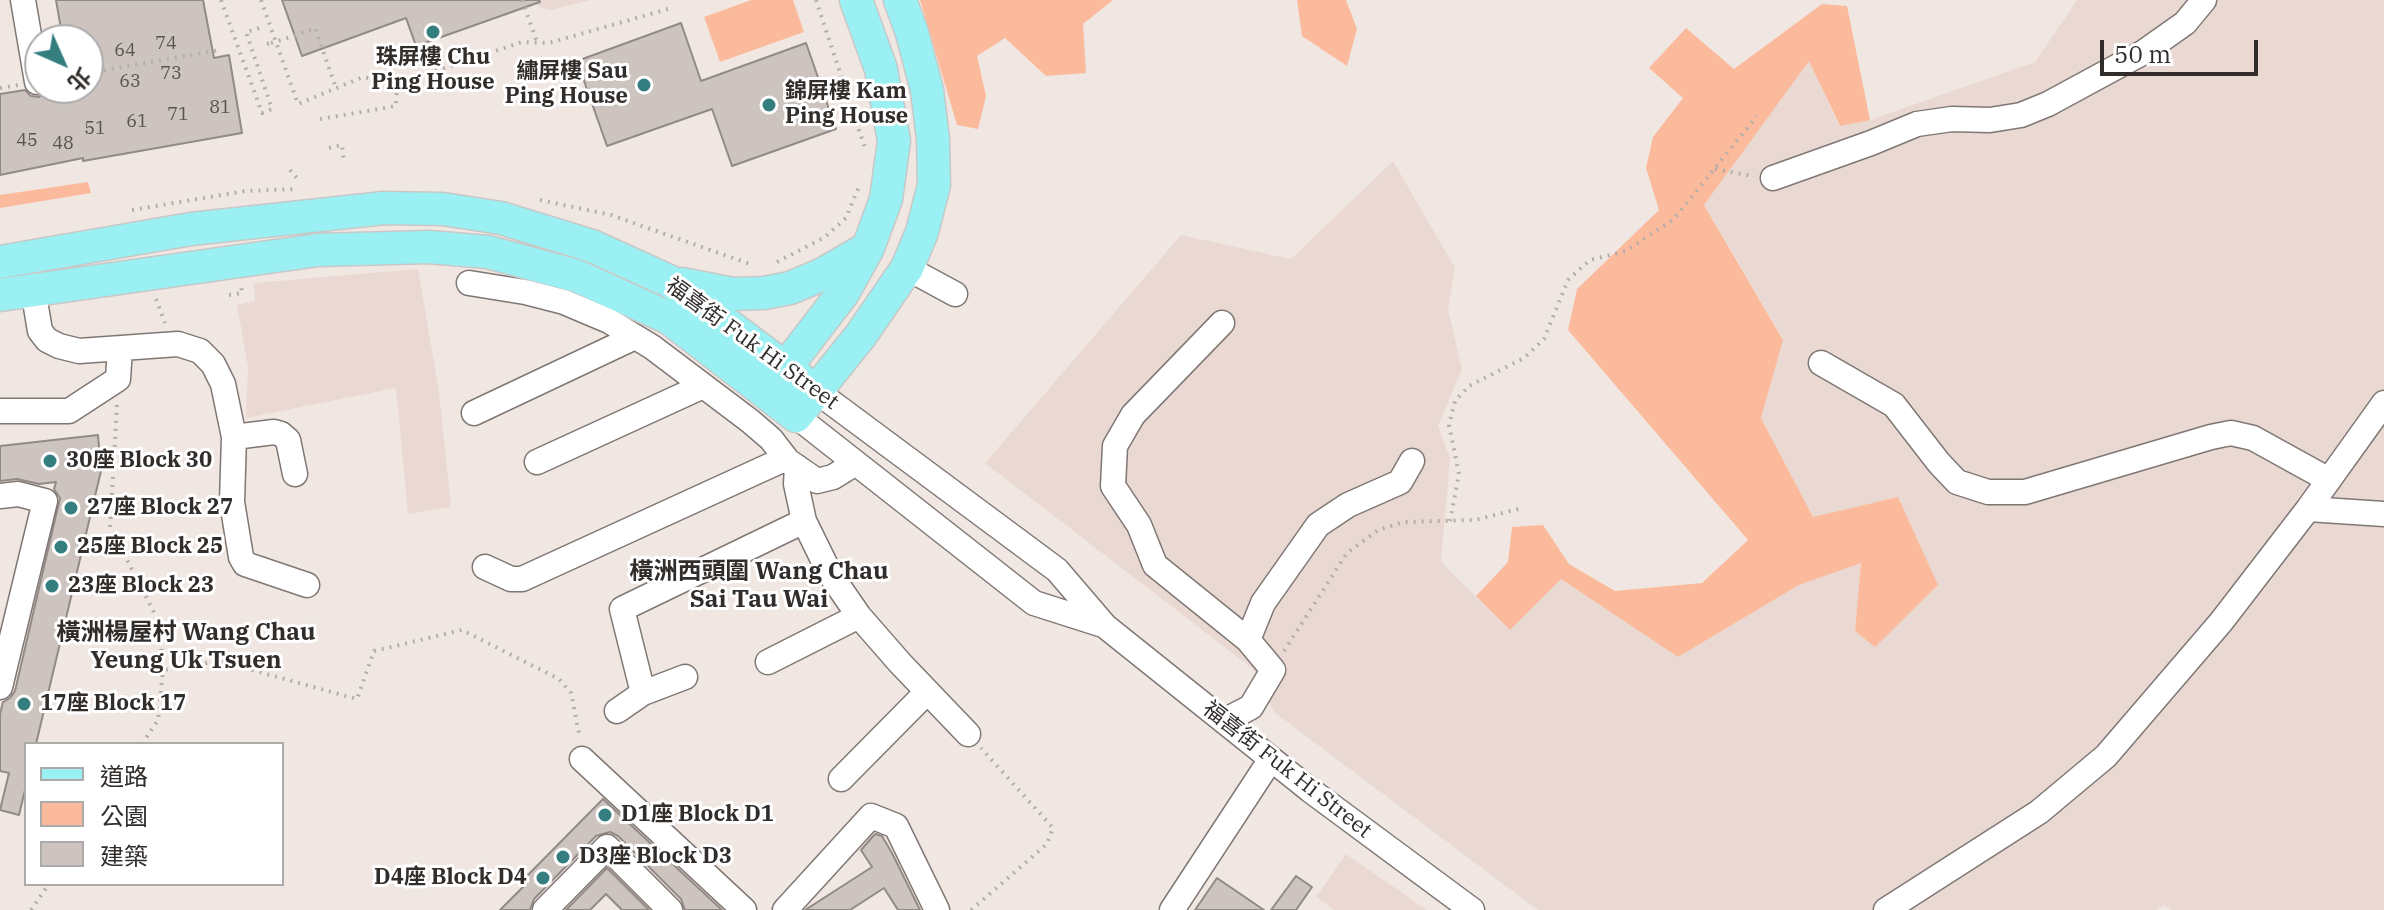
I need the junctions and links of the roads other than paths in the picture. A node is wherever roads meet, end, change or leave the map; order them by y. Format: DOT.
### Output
graph roads {
  1 [pos="23,0"];
  2 [pos="856,0"];
  3 [pos="900,0"];
  4 [pos="2204,0"];
  5 [pos="27,24"];
  6 [pos="1773,178"];
  7 [pos="868,248"];
  8 [pos="0,262"];
  9 [pos="907,268"];
  10 [pos="671,282"];
  11 [pos="469,283"];
  12 [pos="33,289"];
  13 [pos="955,294"];
  14 [pos="0,295"];
  15 [pos="1222,323"];
  16 [pos="635,337"];
  17 [pos="120,348"];
  18 [pos="1821,363"];
  19 [pos="776,381"];
  20 [pos="703,386"];
  21 [pos="816,391"];
  22 [pos="2384,403"];
  23 [pos="0,411"];
  24 [pos="474,413"];
  25 [pos="796,416"];
  26 [pos="234,437"];
  27 [pos="1412,461"];
  28 [pos="537,462"];
  29 [pos="793,464"];
  30 [pos="854,464"];
  31 [pos="295,474"];
  32 [pos="2329,480"];
  33 [pos="0,496"];
  34 [pos="2308,509"];
  35 [pos="2384,514"];
  36 [pos="804,521"];
  37 [pos="485,567"];
  38 [pos="307,585"];
  39 [pos="859,616"];
  40 [pos="1105,626"];
  41 [pos="1248,640"];
  42 [pos="768,662"];
  43 [pos="685,677"];
  44 [pos="0,687"];
  45 [pos="927,692"];
  46 [pos="643,693"];
  47 [pos="617,711"];
  48 [pos="1224,721"];
  49 [pos="968,734"];
  50 [pos="582,759"];
  51 [pos="1271,759"];
  52 [pos="841,779"];
  53 [pos="545,910"];
  54 [pos="670,910"];
  55 [pos="744,910"];
  56 [pos="785,910"];
  57 [pos="937,910"];
  58 [pos="1172,910"];
  59 [pos="1472,910"];
  60 [pos="1886,910"];
  1 -- 5 [label="street"];
  2 -- 7 [label="main road"];
  3 -- 9 [label="main road"];
  4 -- 6 [label="street"];
  7 -- 10 [label="main road"];
  7 -- 19 [label="main road"];
  8 -- 10 [label="main road, 福喜街 Fuk Hi Street"];
  9 -- 13 [label="street"];
  9 -- 21 [label="main road"];
  10 -- 19 [label="main road, 福喜街 Fuk Hi Street"];
  11 -- 16 [label="street"];
  12 -- 14 [label="main road, 福喜街 Fuk Hi Street"];
  12 -- 17 [label="street"];
  12 -- 19 [label="main road, 福喜街 Fuk Hi Street"];
  15 -- 41 [label="street"];
  16 -- 20 [label="street"];
  16 -- 24 [label="street"];
  17 -- 23 [label="street"];
  17 -- 26 [label="street"];
  18 -- 32 [label="street"];
  19 -- 21 [label="main road, 福喜街 Fuk Hi Street"];
  19 -- 25 [label="main road, 福喜街 Fuk Hi Street"];
  20 -- 28 [label="street"];
  20 -- 29 [label="street"];
  21 -- 25 [label="main road"];
  21 -- 40 [label="street, 福喜街 Fuk Hi Street"];
  22 -- 32 [label="street"];
  25 -- 30 [label="street, 福喜街 Fuk Hi Street"];
  26 -- 31 [label="street"];
  26 -- 38 [label="street"];
  27 -- 41 [label="street"];
  29 -- 30 [label="street"];
  29 -- 36 [label="street"];
  29 -- 37 [label="street"];
  30 -- 40 [label="street, 福喜街 Fuk Hi Street"];
  32 -- 34 [label="street"];
  33 -- 44 [label="street"];
  34 -- 35 [label="street"];
  34 -- 60 [label="street"];
  36 -- 39 [label="street"];
  36 -- 46 [label="street"];
  39 -- 42 [label="street"];
  39 -- 45 [label="street"];
  40 -- 48 [label="street, 福喜街 Fuk Hi Street"];
  41 -- 48 [label="street"];
  43 -- 46 [label="street"];
  45 -- 49 [label="street"];
  45 -- 52 [label="street"];
  46 -- 47 [label="street"];
  48 -- 51 [label="street, 福喜街 Fuk Hi Street"];
  50 -- 55 [label="street"];
  51 -- 58 [label="street"];
  51 -- 59 [label="street, 福喜街 Fuk Hi Street"];
  53 -- 54 [label="street"];
  56 -- 57 [label="street"];
}
